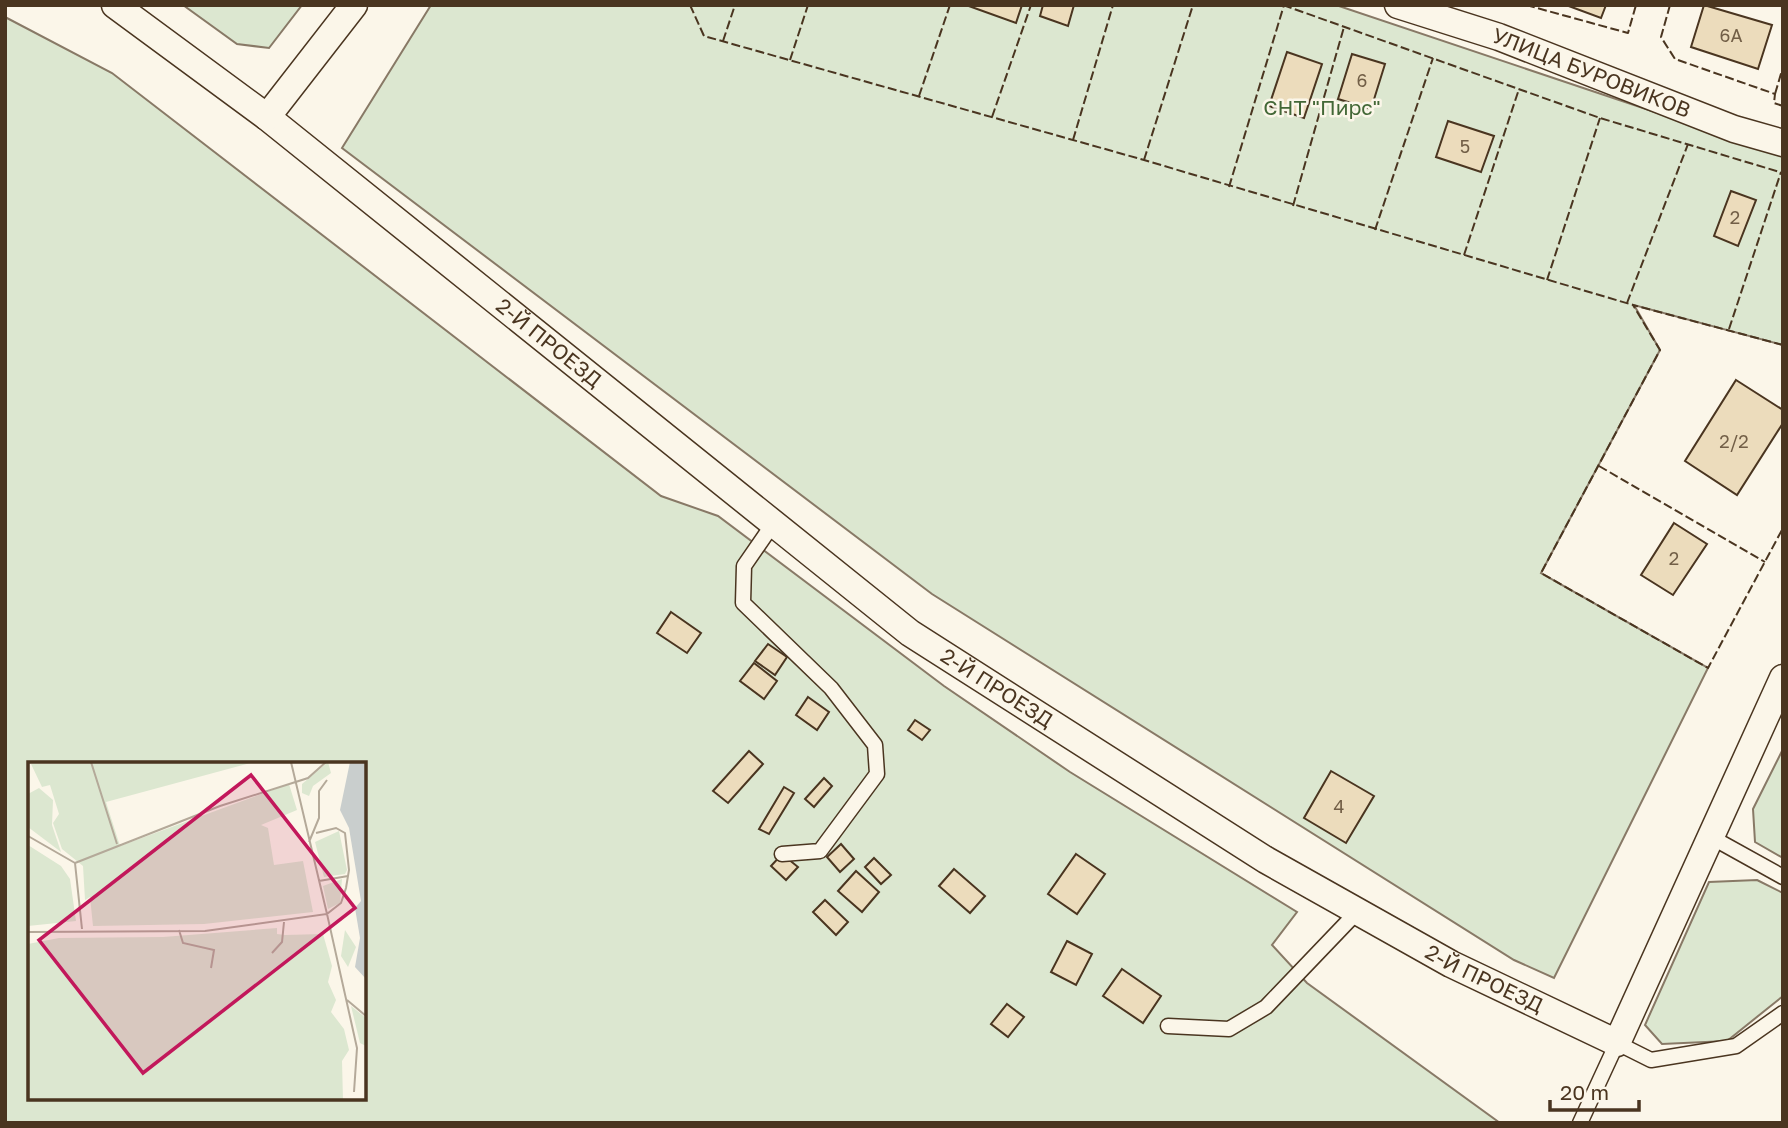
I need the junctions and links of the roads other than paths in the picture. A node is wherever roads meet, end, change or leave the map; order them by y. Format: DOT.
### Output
graph roads {
  1 [pos="115,5"];
  2 [pos="354,5"];
  3 [pos="1398,5"];
  4 [pos="267,117"];
  5 [pos="1783,144"];
  6 [pos="773,524"];
  7 [pos="1783,678"];
  8 [pos="1711,837"];
  9 [pos="782,853"];
  10 [pos="1783,877"];
  11 [pos="1357,912"];
  12 [pos="1783,1013"];
  13 [pos="1168,1026"];
  14 [pos="1617,1043"];
  15 [pos="1580,1123"];
  1 -- 4 [label="street, 2-Й ПРОЕЗД"];
  2 -- 4 [label="street"];
  3 -- 5 [label="street, УЛИЦА БУРОВИКОВ"];
  4 -- 6 [label="street, 2-Й ПРОЕЗД"];
  6 -- 9 [label="lane"];
  6 -- 11 [label="street, 2-Й ПРОЕЗД"];
  7 -- 8 [label="street"];
  8 -- 10 [label="lane"];
  8 -- 14 [label="street"];
  11 -- 13 [label="lane"];
  11 -- 14 [label="street, 2-Й ПРОЕЗД"];
  12 -- 14 [label="lane"];
  14 -- 15 [label="lane"];
}
